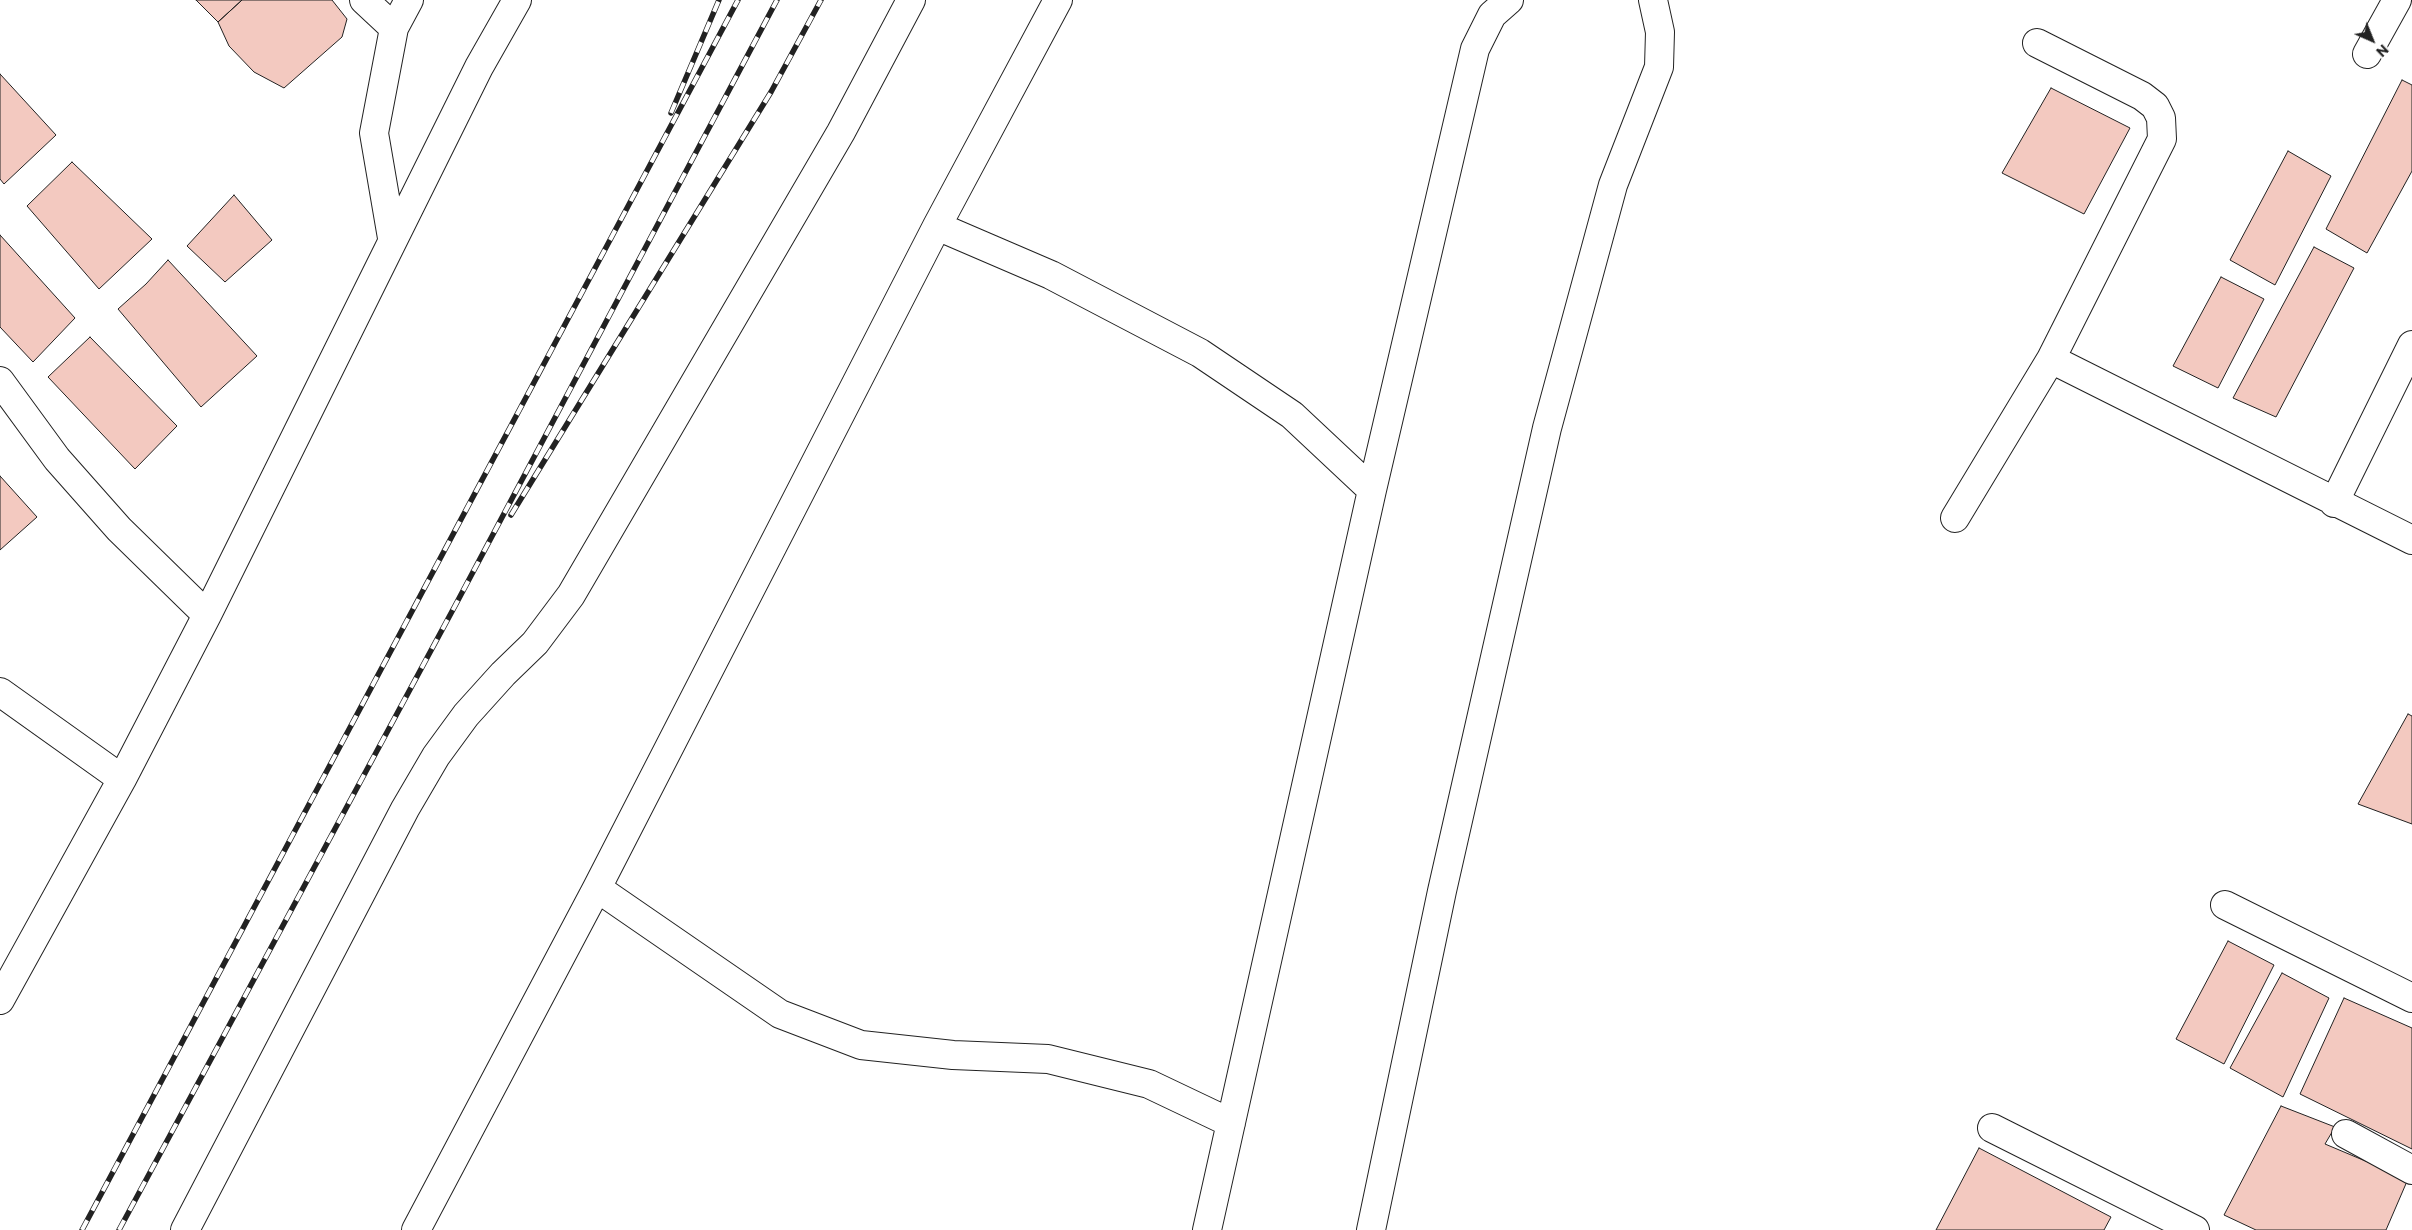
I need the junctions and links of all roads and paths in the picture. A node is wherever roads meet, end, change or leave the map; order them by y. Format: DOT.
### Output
graph roads {
  1 [pos="364,0"];
  2 [pos="409,0"];
  3 [pos="517,0"];
  4 [pos="911,0"];
  5 [pos="1058,0"];
  6 [pos="1509,0"];
  7 [pos="1652,0"];
  8 [pos="2397,0"];
  9 [pos="394,28"];
  10 [pos="2038,43"];
  11 [pos="2367,54"];
  12 [pos="937,226"];
  13 [pos="392,238"];
  14 [pos="2412,344"];
  15 [pos="2051,360"];
  16 [pos="0,381"];
  17 [pos="1372,490"];
  18 [pos="2334,502"];
  19 [pos="1955,518"];
  20 [pos="2412,540"];
  21 [pos="207,615"];
  22 [pos="0,692"];
  23 [pos="122,779"];
  24 [pos="597,888"];
  25 [pos="2225,905"];
  26 [pos="2412,998"];
  27 [pos="0,1000"];
  28 [pos="1231,1123"];
  29 [pos="1992,1128"];
  30 [pos="2346,1134"];
  31 [pos="2412,1170"];
  32 [pos="185,1230"];
  33 [pos="416,1230"];
  34 [pos="1207,1230"];
  35 [pos="1371,1230"];
  36 [pos="2195,1230"];
  1 -- 9 [label="street"];
  2 -- 9 [label="street"];
  3 -- 13 [label="street"];
  4 -- 32 [label="street"];
  5 -- 12 [label="street"];
  6 -- 17 [label="street"];
  7 -- 35 [label="street"];
  8 -- 11 [label="street"];
  9 -- 13 [label="street"];
  10 -- 15 [label="street"];
  12 -- 17 [label="street"];
  12 -- 24 [label="street"];
  13 -- 21 [label="street"];
  14 -- 18 [label="street"];
  15 -- 18 [label="street"];
  15 -- 19 [label="street"];
  16 -- 21 [label="street"];
  17 -- 28 [label="street"];
  18 -- 20 [label="street"];
  21 -- 23 [label="street"];
  22 -- 23 [label="street"];
  23 -- 27 [label="street"];
  24 -- 28 [label="street"];
  24 -- 33 [label="street"];
  25 -- 26 [label="street"];
  28 -- 34 [label="street"];
  29 -- 36 [label="street"];
  30 -- 31 [label="street"];
}
